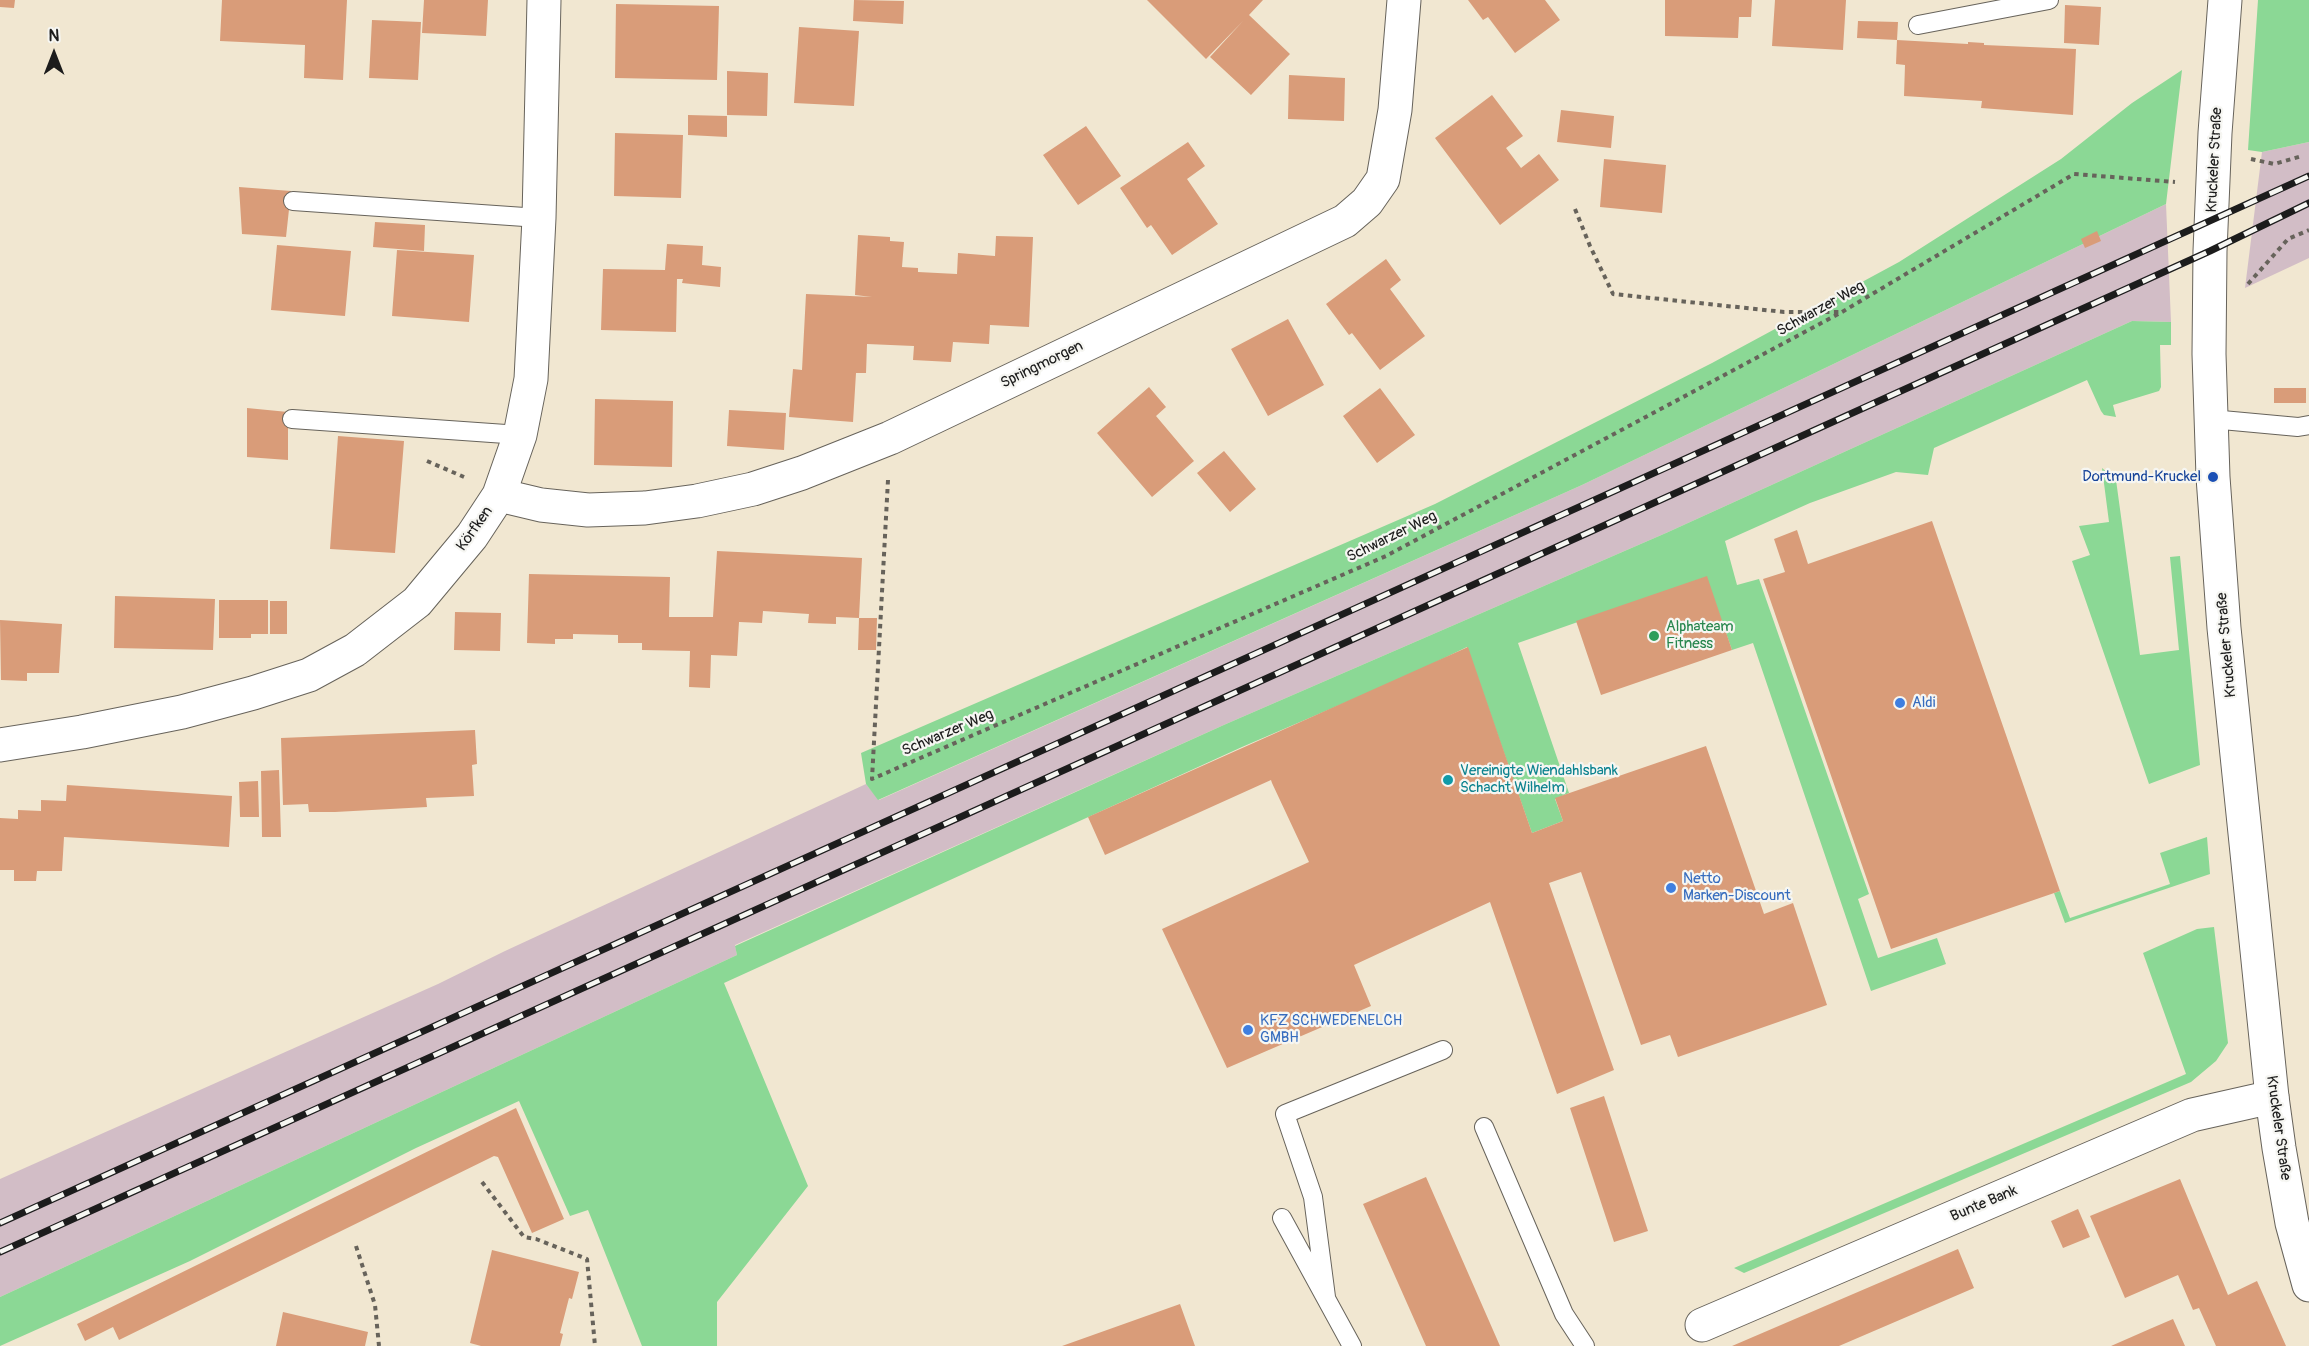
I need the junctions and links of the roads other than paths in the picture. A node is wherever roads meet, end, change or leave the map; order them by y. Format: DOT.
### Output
graph roads {
  1 [pos="544,0"];
  2 [pos="1404,0"];
  3 [pos="2049,0"];
  4 [pos="2225,0"];
  5 [pos="1918,25"];
  6 [pos="293,201"];
  7 [pos="539,218"];
  8 [pos="292,419"];
  9 [pos="2211,419"];
  10 [pos="2309,425"];
  11 [pos="520,435"];
  12 [pos="499,495"];
  13 [pos="0,745"];
  14 [pos="1443,1050"];
  15 [pos="2272,1097"];
  16 [pos="1484,1127"];
  17 [pos="1282,1218"];
  18 [pos="2309,1285"];
  19 [pos="1326,1297"];
  20 [pos="1702,1325"];
  21 [pos="1352,1346"];
  22 [pos="1585,1346"];
  1 -- 7 [label="street, Körfken"];
  2 -- 12 [label="street, Springmorgen"];
  3 -- 5 [label="lane"];
  4 -- 9 [label="street, Kruckeler Straße"];
  6 -- 7 [label="lane"];
  7 -- 11 [label="street, Körfken"];
  8 -- 11 [label="lane"];
  9 -- 10 [label="lane"];
  9 -- 15 [label="street, Kruckeler Straße"];
  11 -- 12 [label="street, Körfken"];
  12 -- 13 [label="street, Körfken"];
  14 -- 19 [label="lane"];
  15 -- 18 [label="street, Kruckeler Straße"];
  15 -- 20 [label="street, Bunte Bank"];
  16 -- 22 [label="lane"];
  17 -- 19 [label="lane"];
  19 -- 21 [label="lane"];
}
